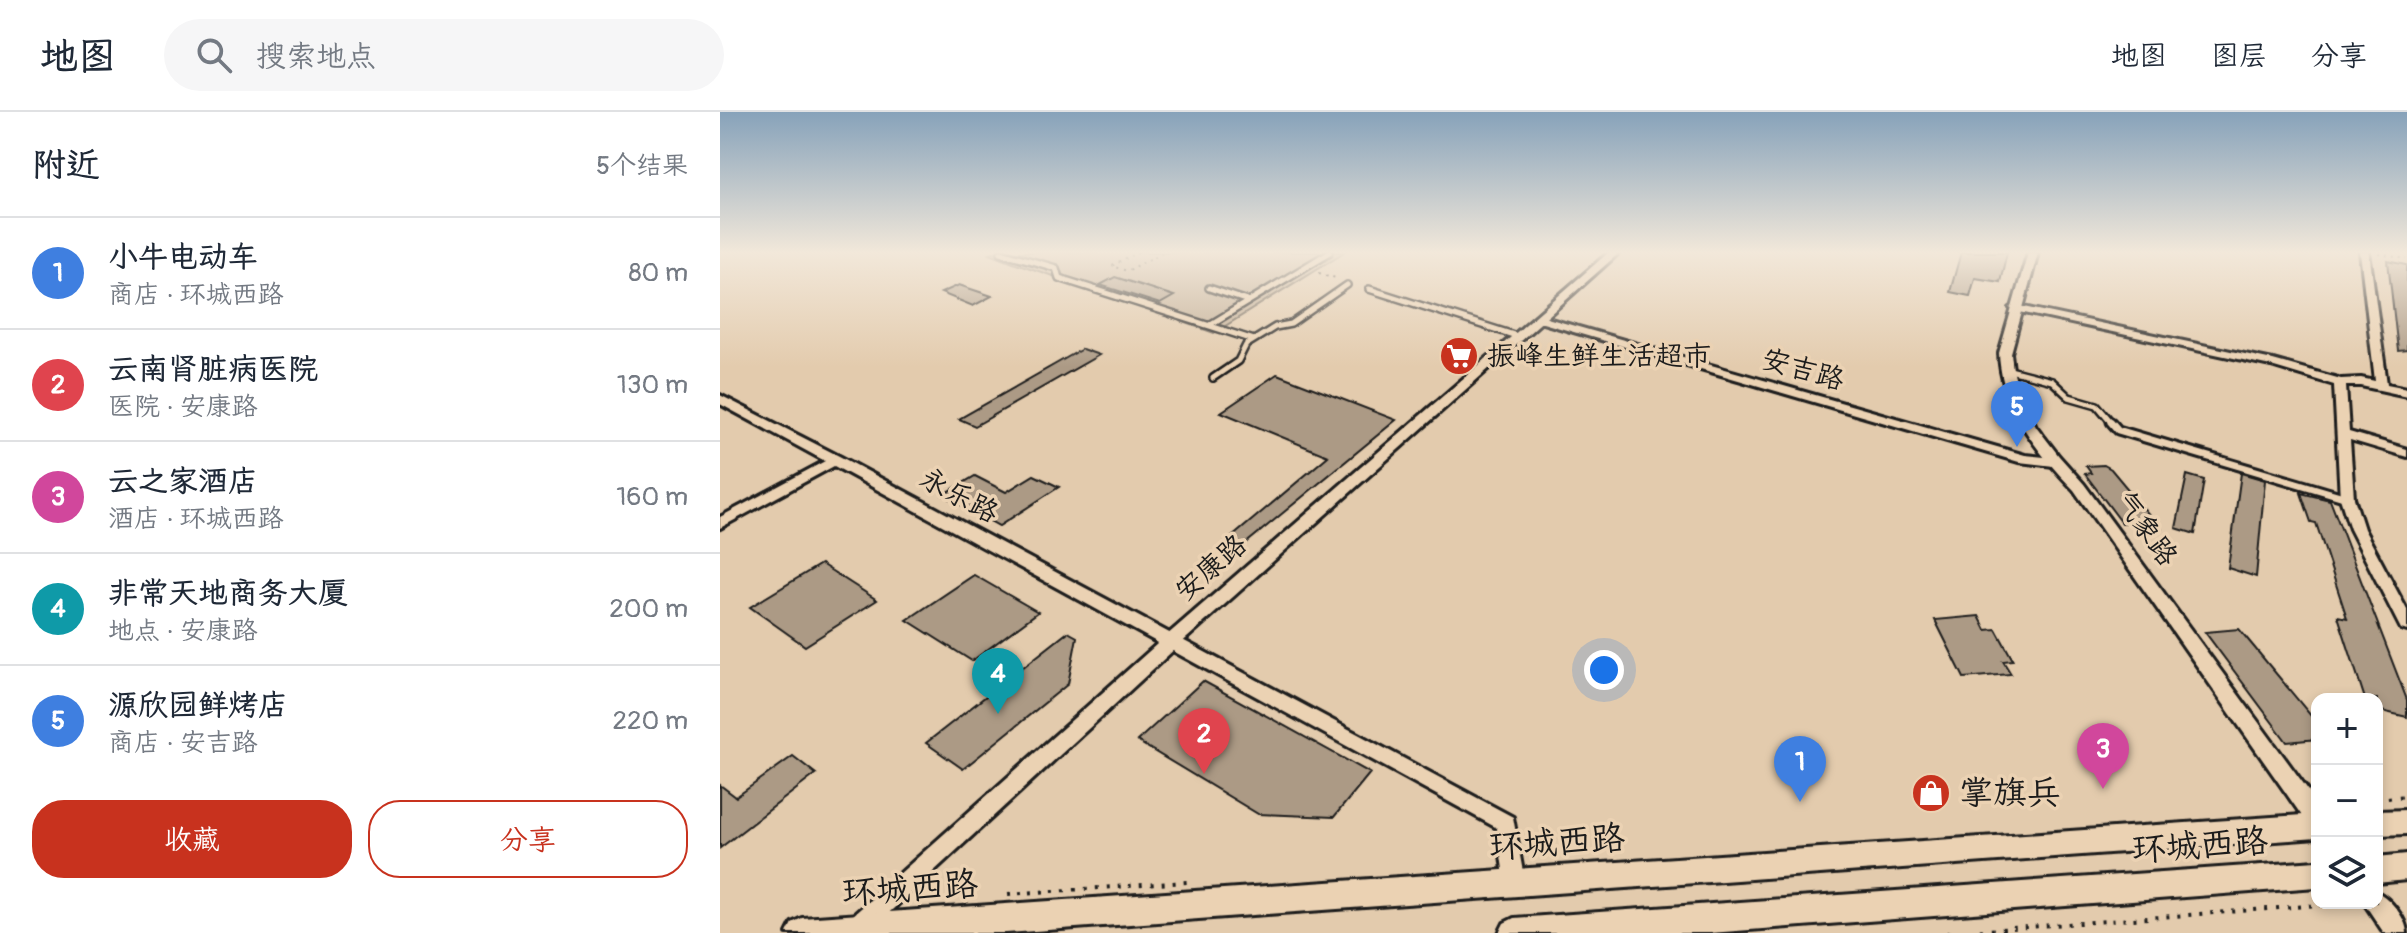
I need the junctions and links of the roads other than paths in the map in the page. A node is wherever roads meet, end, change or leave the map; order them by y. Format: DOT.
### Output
graph roads {
  1 [pos="1097,290"];
  2 [pos="1216,290"];
  3 [pos="1266,290"];
  4 [pos="1339,290"];
  5 [pos="1373,290"];
  6 [pos="1572,290"];
  7 [pos="2021,290"];
  8 [pos="2370,290"];
  9 [pos="1248,301"];
  10 [pos="2015,308"];
  11 [pos="1540,319"];
  12 [pos="1211,324"];
  13 [pos="1520,337"];
  14 [pos="1254,340"];
  15 [pos="2004,369"];
  16 [pos="1213,378"];
  17 [pos="2340,383"];
  18 [pos="2381,386"];
  19 [pos="2407,392"];
  20 [pos="720,399"];
  21 [pos="2342,434"];
  22 [pos="2407,453"];
  23 [pos="836,460"];
  24 [pos="2054,462"];
  25 [pos="2347,498"];
  26 [pos="720,523"];
  27 [pos="2407,625"];
  28 [pos="1172,641"];
  29 [pos="2311,811"];
  30 [pos="2407,822"];
  31 [pos="2383,823"];
  32 [pos="2311,826"];
  33 [pos="2407,867"];
  34 [pos="2383,869"];
  35 [pos="2311,874"];
  36 [pos="1515,883"];
  37 [pos="2381,909"];
  38 [pos="852,931"];
  39 [pos="802,933"];
  40 [pos="1514,933"];
  41 [pos="2399,933"];
  1 -- 12 [label="lane"];
  2 -- 9 [label="lane"];
  3 -- 9 [label="lane"];
  4 -- 14 [label="lane"];
  5 -- 13 [label="lane"];
  6 -- 11 [label="street, 安康路"];
  7 -- 10 [label="street"];
  8 -- 18 [label="street"];
  9 -- 12 [label="lane"];
  10 -- 15 [label="street"];
  10 -- 17 [label="street"];
  11 -- 13 [label="street, 安康路"];
  11 -- 24 [label="street, 安吉路"];
  12 -- 14 [label="lane"];
  13 -- 28 [label="street, 安康路"];
  14 -- 16 [label="lane"];
  15 -- 24 [label="street, 气象路"];
  15 -- 25 [label="lane"];
  17 -- 18 [label="street"];
  17 -- 21 [label="street"];
  18 -- 19 [label="street"];
  20 -- 23 [label="street, 永乐路"];
  21 -- 22 [label="street"];
  21 -- 25 [label="street"];
  23 -- 26 [label="street"];
  23 -- 28 [label="street, 永乐路"];
  24 -- 29 [label="street, 气象路"];
  25 -- 27 [label="street"];
  28 -- 36 [label="street, 永乐路"];
  28 -- 38 [label="street, 安康路"];
  30 -- 31 [label="main road"];
  32 -- 36 [label="main road, 环城西路"];
  33 -- 34 [label="main road"];
  35 -- 40 [label="main road, 环城西路"];
  36 -- 38 [label="main road, 环城西路"];
  37 -- 41 [label="street"];
  38 -- 39 [label="main road, 环城西路"];
}
